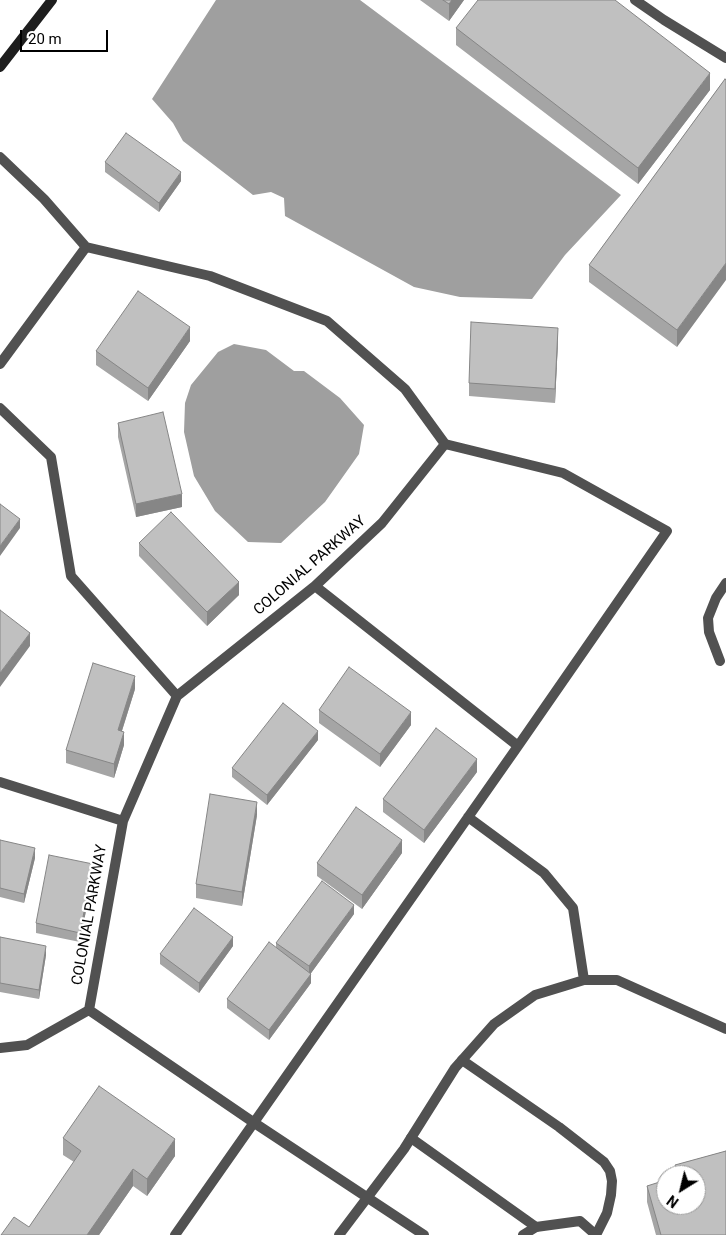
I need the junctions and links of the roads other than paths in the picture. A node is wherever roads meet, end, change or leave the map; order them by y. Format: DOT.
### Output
graph roads {
  1 [pos="52,0"];
  2 [pos="636,0"];
  3 [pos="726,58"];
  4 [pos="0,67"];
  5 [pos="0,157"];
  6 [pos="86,248"];
  7 [pos="0,364"];
  8 [pos="0,408"];
  9 [pos="444,444"];
  10 [pos="726,584"];
  11 [pos="315,586"];
  12 [pos="720,661"];
  13 [pos="177,696"];
  14 [pos="518,746"];
  15 [pos="0,782"];
  16 [pos="468,817"];
  17 [pos="123,821"];
  18 [pos="584,980"];
  19 [pos="89,1010"];
  20 [pos="726,1029"];
  21 [pos="0,1048"];
  22 [pos="462,1060"];
  23 [pos="253,1122"];
  24 [pos="411,1138"];
  25 [pos="367,1197"];
  26 [pos="536,1227"];
  27 [pos="175,1235"];
  28 [pos="339,1235"];
  29 [pos="424,1235"];
  30 [pos="523,1235"];
  31 [pos="596,1235"];
  1 -- 4 [label="main road"];
  2 -- 3 [label="street"];
  5 -- 6 [label="street"];
  6 -- 7 [label="street"];
  6 -- 9 [label="street"];
  8 -- 13 [label="street"];
  9 -- 11 [label="street, COLONIAL PARKWAY"];
  9 -- 14 [label="street"];
  10 -- 12 [label="street"];
  11 -- 13 [label="street, COLONIAL PARKWAY"];
  11 -- 14 [label="street"];
  13 -- 17 [label="street, COLONIAL PARKWAY"];
  14 -- 16 [label="street"];
  15 -- 17 [label="street"];
  16 -- 18 [label="street"];
  16 -- 23 [label="street"];
  17 -- 19 [label="street, COLONIAL PARKWAY"];
  18 -- 20 [label="street"];
  18 -- 22 [label="street"];
  19 -- 21 [label="street"];
  19 -- 23 [label="street"];
  22 -- 24 [label="street"];
  22 -- 31 [label="street"];
  23 -- 25 [label="street"];
  23 -- 27 [label="street"];
  24 -- 25 [label="street"];
  24 -- 26 [label="street"];
  25 -- 28 [label="street"];
  25 -- 29 [label="street"];
  26 -- 30 [label="street"];
  26 -- 31 [label="street"];
}
